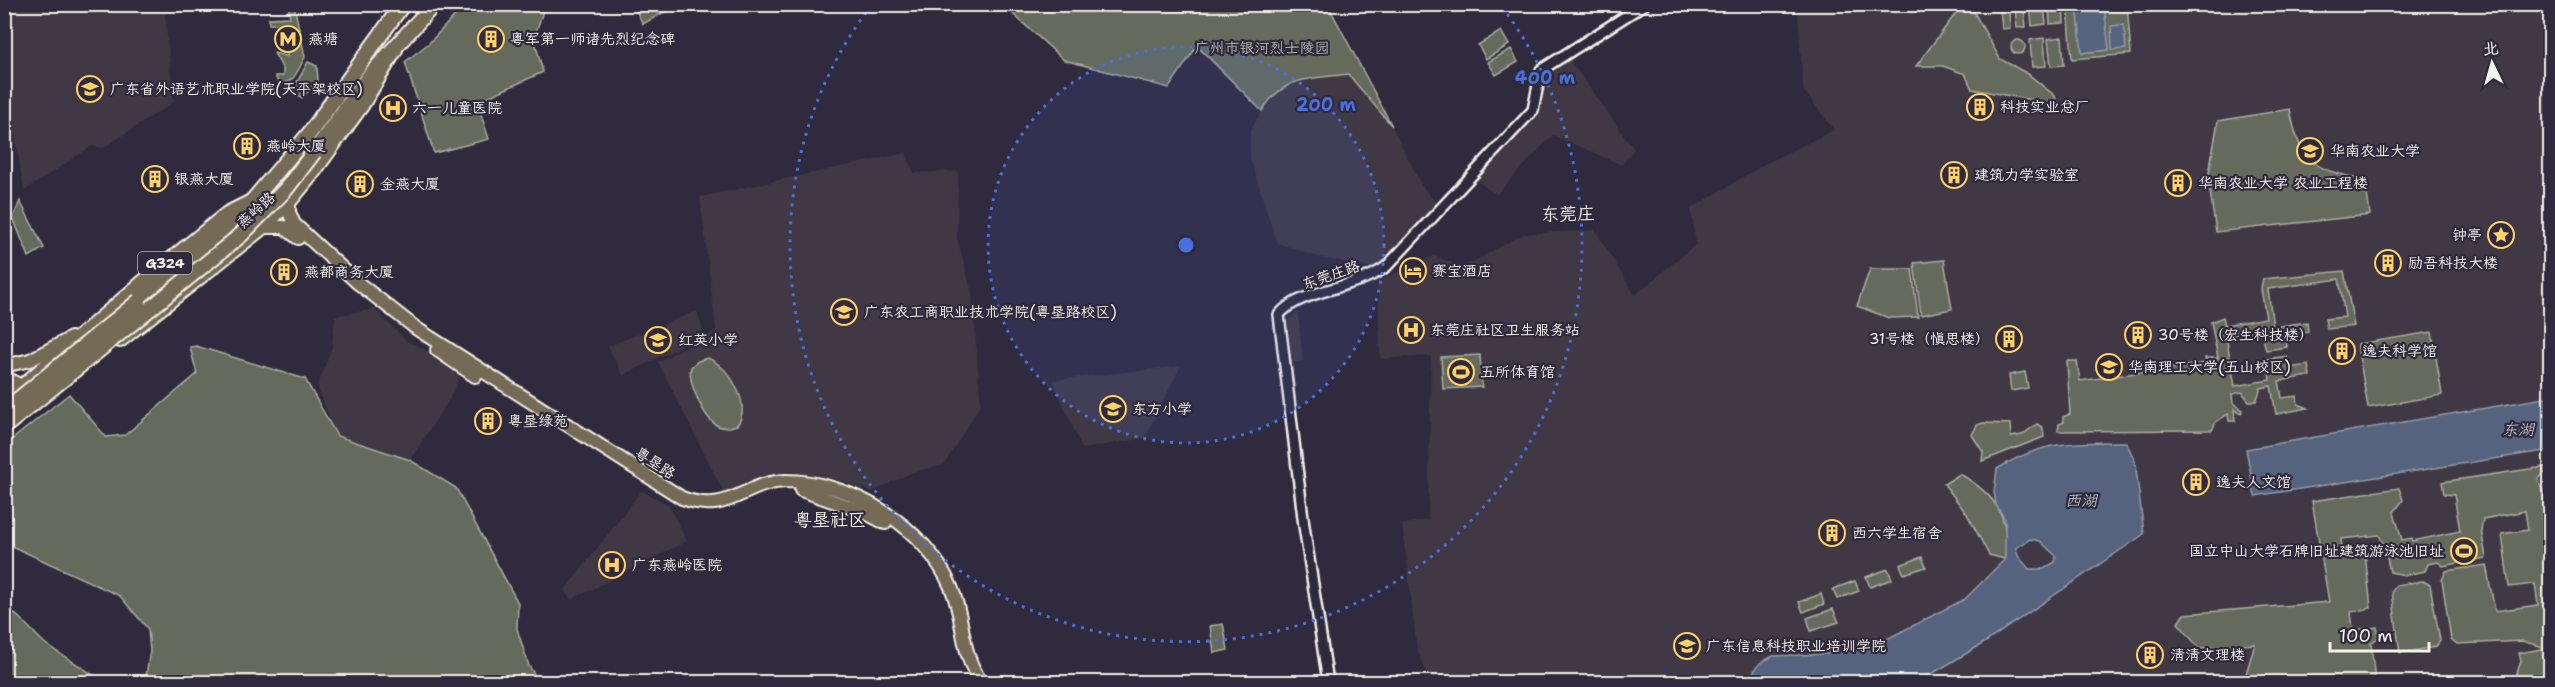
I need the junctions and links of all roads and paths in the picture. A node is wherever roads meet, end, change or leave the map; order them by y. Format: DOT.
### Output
graph roads {
  1 [pos="403,4"];
  2 [pos="434,4"];
  3 [pos="1645,4"];
  4 [pos="399,44"];
  5 [pos="253,200"];
  6 [pos="289,203"];
  7 [pos="264,227"];
  8 [pos="82,333"];
  9 [pos="105,352"];
  10 [pos="4,366"];
  11 [pos="4,377"];
  12 [pos="17,389"];
  13 [pos="52,396"];
  14 [pos="4,401"];
  15 [pos="4,411"];
  16 [pos="4,418"];
  17 [pos="4,427"];
  18 [pos="4,434"];
  19 [pos="972,682"];
  20 [pos="981,682"];
  21 [pos="1328,682"];
  1 -- 5 [label="highway, 燕岭路 / G324"];
  2 -- 4 [label="highway, 燕岭路 / G324"];
  3 -- 21 [label="street, 东莞庄路"];
  4 -- 6 [label="main road, 燕岭路 / G324"];
  4 -- 17 [label="highway, bridge"];
  5 -- 8 [label="main road, 燕岭路 / G324"];
  5 -- 15 [label="highway, 燕岭路, bridge"];
  6 -- 7 [label="main road, 燕岭路 / G324"];
  6 -- 20 [label="main road, 粤垦路"];
  7 -- 9 [label="main road, 燕岭路 / G324"];
  7 -- 19 [label="main road, 粤垦路"];
  8 -- 9 [label="highway"];
  8 -- 10 [label="main road"];
  8 -- 12 [label="main road, 燕岭路 / G324"];
  9 -- 13 [label="main road, 燕岭路 / G324"];
  11 -- 12 [label="main road"];
  12 -- 13 [label="main road"];
  12 -- 14 [label="main road, G324"];
  12 -- 16 [label="main road"];
  13 -- 18 [label="main road, G324"];
}
